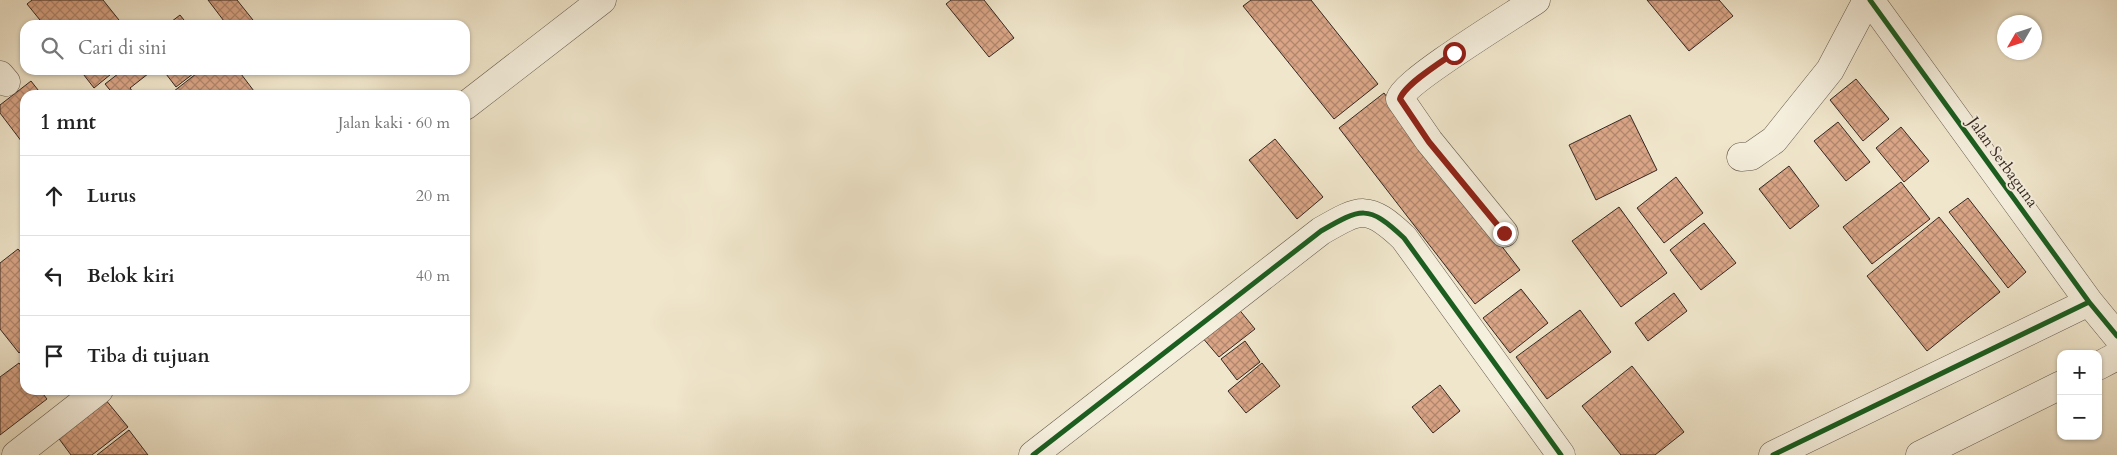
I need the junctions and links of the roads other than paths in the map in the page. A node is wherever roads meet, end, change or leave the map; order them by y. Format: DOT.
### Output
graph roads {
  1 [pos="602,0"];
  2 [pos="1536,0"];
  3 [pos="1869,0"];
  4 [pos="470,102"];
  5 [pos="1741,157"];
  6 [pos="1504,233"];
  7 [pos="2089,302"];
  8 [pos="2117,336"];
  9 [pos="2117,356"];
  10 [pos="2102,364"];
  11 [pos="2057,386"];
  12 [pos="93,395"];
  13 [pos="16,455"];
  14 [pos="1033,455"];
  15 [pos="1561,455"];
  16 [pos="1773,455"];
  17 [pos="1920,455"];
  1 -- 4 [label="street"];
  2 -- 6 [label="street"];
  3 -- 5 [label="street"];
  3 -- 7 [label="street, Jalan Serbaguna"];
  7 -- 8 [label="street, Jalan Serbaguna"];
  7 -- 16 [label="street"];
  9 -- 10 [label="street"];
  11 -- 17 [label="street"];
  12 -- 13 [label="street"];
  14 -- 15 [label="street"];
}
